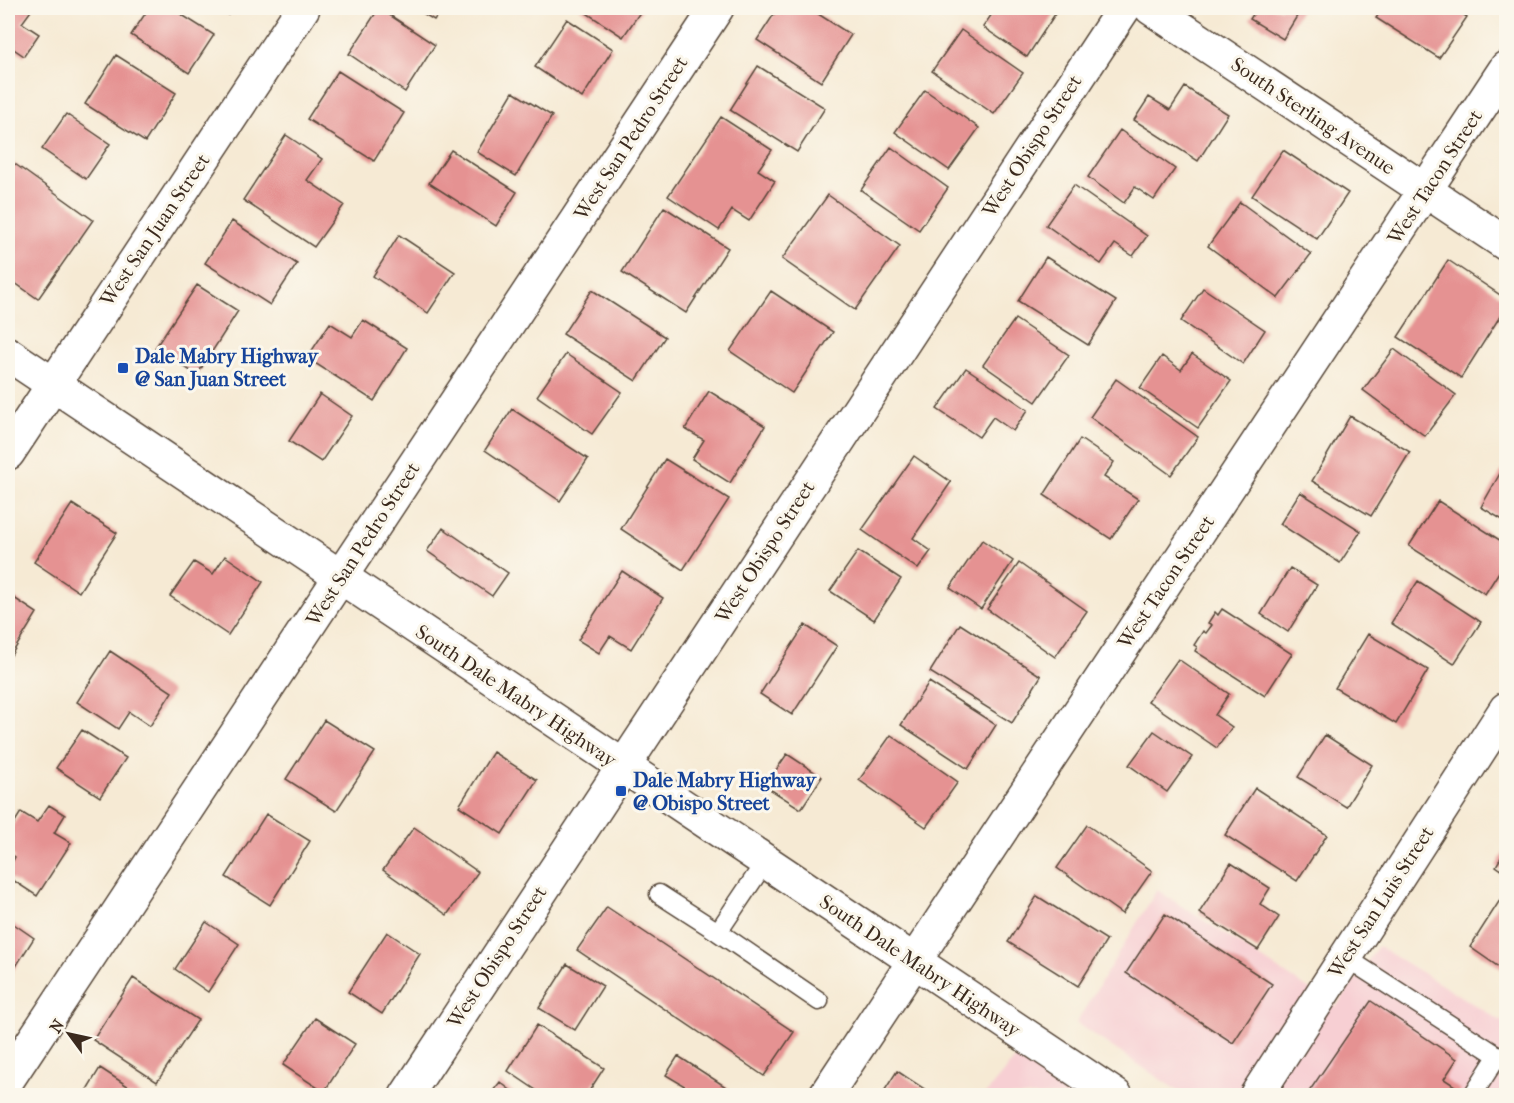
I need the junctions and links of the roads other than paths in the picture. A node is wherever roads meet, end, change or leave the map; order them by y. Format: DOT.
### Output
graph roads {
  1 [pos="303,8"];
  2 [pos="717,8"];
  3 [pos="1124,8"];
  4 [pos="1151,8"];
  5 [pos="1506,68"];
  6 [pos="1426,191"];
  7 [pos="1506,244"];
  8 [pos="8,354"];
  9 [pos="53,385"];
  10 [pos="8,453"];
  11 [pos="341,578"];
  12 [pos="1506,709"];
  13 [pos="623,767"];
  14 [pos="765,862"];
  15 [pos="659,894"];
  16 [pos="718,932"];
  17 [pos="1345,957"];
  18 [pos="913,961"];
  19 [pos="819,1001"];
  20 [pos="1502,1058"];
  21 [pos="8,1079"];
  22 [pos="406,1095"];
  23 [pos="825,1095"];
  24 [pos="1116,1095"];
  25 [pos="1256,1095"];
  26 [pos="1472,1095"];
  1 -- 9 [label="street, West San Juan Street"];
  2 -- 11 [label="street, West San Pedro Street"];
  3 -- 13 [label="street, West Obispo Street"];
  4 -- 6 [label="street, South Sterling Avenue"];
  5 -- 6 [label="street, West Tacon Street"];
  6 -- 7 [label="street, South Sterling Avenue"];
  6 -- 18 [label="street, West Tacon Street"];
  8 -- 9 [label="street, South Dale Mabry Highway"];
  9 -- 10 [label="street, West San Juan Street"];
  9 -- 11 [label="street, South Dale Mabry Highway"];
  11 -- 13 [label="street, South Dale Mabry Highway"];
  11 -- 21 [label="street, West San Pedro Street"];
  12 -- 17 [label="street, West San Luis Street"];
  13 -- 14 [label="street, South Dale Mabry Highway"];
  13 -- 22 [label="street, West Obispo Street"];
  14 -- 16 [label="lane"];
  14 -- 18 [label="street, South Dale Mabry Highway"];
  15 -- 16 [label="lane"];
  16 -- 19 [label="lane"];
  17 -- 20 [label="lane"];
  17 -- 25 [label="street, West San Luis Street"];
  18 -- 23 [label="street, West Tacon Street"];
  18 -- 24 [label="street, South Dale Mabry Highway"];
  20 -- 26 [label="lane"];
}
